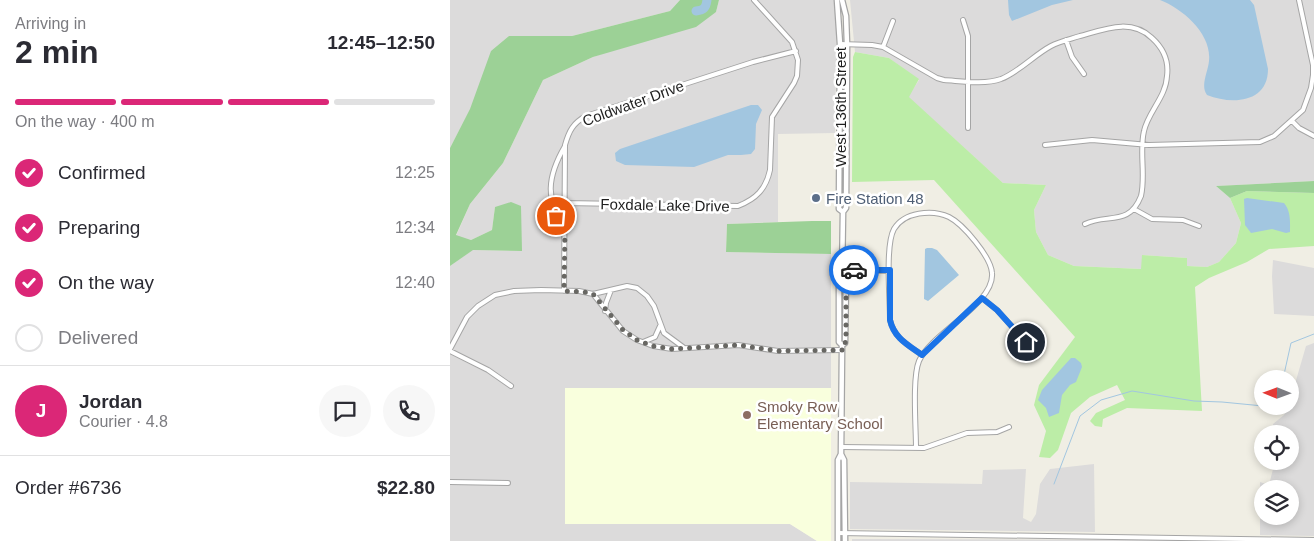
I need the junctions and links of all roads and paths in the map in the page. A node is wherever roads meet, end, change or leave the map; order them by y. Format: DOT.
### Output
graph roads {
  1 [pos="754,0"];
  2 [pos="836,0"];
  3 [pos="842,0"];
  4 [pos="1299,0"];
  5 [pos="963,20"];
  6 [pos="894,21"];
  7 [pos="1066,40"];
  8 [pos="840,44"];
  9 [pos="847,44"];
  10 [pos="883,47"];
  11 [pos="796,52"];
  12 [pos="1084,74"];
  13 [pos="968,81"];
  14 [pos="1292,121"];
  15 [pos="968,128"];
  16 [pos="1314,136"];
  17 [pos="565,145"];
  18 [pos="1045,145"];
  19 [pos="1143,145"];
  20 [pos="565,203"];
  21 [pos="1134,209"];
  22 [pos="842,212"];
  23 [pos="1085,224"];
  24 [pos="1199,226"];
  25 [pos="565,230"];
  26 [pos="842,270"];
  27 [pos="890,270"];
  28 [pos="611,290"];
  29 [pos="564,291"];
  30 [pos="593,294"];
  31 [pos="982,298"];
  32 [pos="605,311"];
  33 [pos="660,324"];
  34 [pos="643,342"];
  35 [pos="1026,342"];
  36 [pos="683,347"];
  37 [pos="842,348"];
  38 [pos="450,350"];
  39 [pos="922,355"];
  40 [pos="511,386"];
  41 [pos="1009,427"];
  42 [pos="841,447"];
  43 [pos="916,448"];
  44 [pos="841,454"];
  45 [pos="450,482"];
  46 [pos="508,483"];
  47 [pos="838,534"];
  48 [pos="845,534"];
  49 [pos="1314,540"];
  50 [pos="838,541"];
  51 [pos="844,541"];
  1 -- 11 [label="street"];
  2 -- 8 [label="street, West 136th Street"];
  3 -- 9 [label="street, West 136th Street"];
  4 -- 14 [label="street"];
  5 -- 13 [label="street"];
  6 -- 10 [label="street"];
  7 -- 12 [label="street"];
  7 -- 13 [label="street"];
  7 -- 19 [label="street"];
  8 -- 9 [label="street"];
  8 -- 22 [label="street, West 136th Street"];
  9 -- 10 [label="street"];
  9 -- 22 [label="street, West 136th Street"];
  10 -- 13 [label="street"];
  11 -- 17 [label="street, Coldwater Drive"];
  11 -- 20 [label="street, Foxdale Lake Drive"];
  13 -- 15 [label="street"];
  14 -- 16 [label="street"];
  14 -- 19 [label="street"];
  17 -- 20 [label="street, Coldwater Drive"];
  17 -- 25 [label="street"];
  18 -- 19 [label="street"];
  19 -- 21 [label="street"];
  20 -- 25 [label="street, Coldwater Drive"];
  21 -- 23 [label="street"];
  21 -- 24 [label="street"];
  22 -- 26 [label="street, West 136th Street"];
  25 -- 29 [label="street, Coldwater Drive"];
  26 -- 27 [label="street"];
  26 -- 37 [label="street, West 136th Street"];
  27 -- 31 [label="street"];
  27 -- 39 [label="street"];
  28 -- 30 [label="street"];
  28 -- 32 [label="street"];
  28 -- 33 [label="street"];
  29 -- 30 [label="street"];
  29 -- 38 [label="street"];
  30 -- 32 [label="street"];
  31 -- 35 [label="street"];
  31 -- 39 [label="street"];
  32 -- 34 [label="street"];
  33 -- 34 [label="street"];
  33 -- 36 [label="street"];
  34 -- 36 [label="street"];
  36 -- 37 [label="street"];
  37 -- 42 [label="street, West 136th Street"];
  38 -- 40 [label="street"];
  39 -- 43 [label="street"];
  41 -- 43 [label="street"];
  42 -- 43 [label="street"];
  42 -- 44 [label="street, West 136th Street"];
  44 -- 47 [label="street, West 136th Street"];
  44 -- 48 [label="street, West 136th Street"];
  45 -- 46 [label="street"];
  47 -- 48 [label="street"];
  47 -- 50 [label="street, West 136th Street"];
  48 -- 49 [label="street"];
  48 -- 51 [label="street, West 136th Street"];
}
